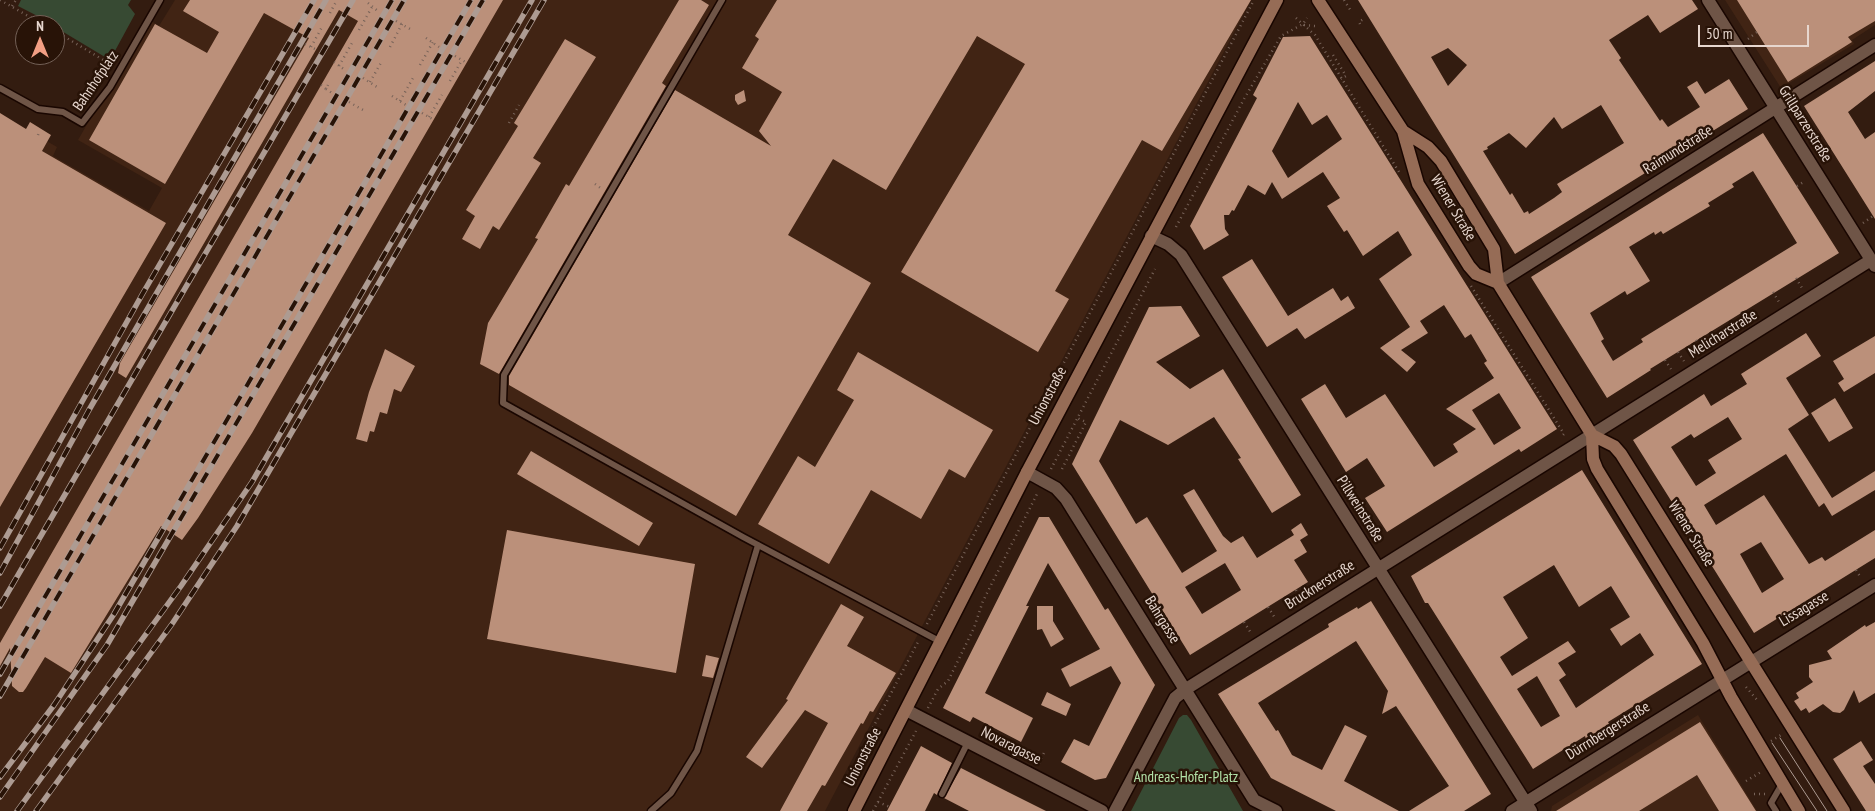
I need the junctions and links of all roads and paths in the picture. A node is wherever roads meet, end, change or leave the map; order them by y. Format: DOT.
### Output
graph roads {
  1 [pos="0,0"];
  2 [pos="16,0"];
  3 [pos="160,0"];
  4 [pos="337,0"];
  5 [pos="722,0"];
  6 [pos="1254,0"];
  7 [pos="1277,0"];
  8 [pos="1318,0"];
  9 [pos="1344,0"];
  10 [pos="1708,0"];
  11 [pos="368,4"];
  12 [pos="12,6"];
  13 [pos="372,7"];
  14 [pos="1351,11"];
  15 [pos="379,12"];
  16 [pos="330,13"];
  17 [pos="27,15"];
  18 [pos="1308,18"];
  19 [pos="1365,18"];
  20 [pos="396,21"];
  21 [pos="402,24"];
  22 [pos="1303,24"];
  23 [pos="1360,24"];
  24 [pos="1315,26"];
  25 [pos="322,27"];
  26 [pos="410,29"];
  27 [pos="359,30"];
  28 [pos="1757,32"];
  29 [pos="65,38"];
  30 [pos="426,38"];
  31 [pos="1748,39"];
  32 [pos="433,42"];
  33 [pos="305,44"];
  34 [pos="352,44"];
  35 [pos="1875,45"];
  36 [pos="311,47"];
  37 [pos="390,47"];
  38 [pos="439,47"];
  39 [pos="317,50"];
  40 [pos="1334,55"];
  41 [pos="455,56"];
  42 [pos="462,60"];
  43 [pos="382,61"];
  44 [pos="334,62"];
  45 [pos="467,63"];
  46 [pos="110,64"];
  47 [pos="420,65"];
  48 [pos="340,66"];
  49 [pos="345,70"];
  50 [pos="363,78"];
  51 [pos="413,78"];
  52 [pos="1341,79"];
  53 [pos="370,82"];
  54 [pos="450,82"];
  55 [pos="321,86"];
  56 [pos="376,87"];
  57 [pos="0,88"];
  58 [pos="332,93"];
  59 [pos="442,95"];
  60 [pos="392,96"];
  61 [pos="400,101"];
  62 [pos="349,102"];
  63 [pos="406,105"];
  64 [pos="519,105"];
  65 [pos="1776,108"];
  66 [pos="363,110"];
  67 [pos="422,113"];
  68 [pos="429,117"];
  69 [pos="434,120"];
  70 [pos="509,123"];
  71 [pos="1403,131"];
  72 [pos="1807,180"];
  73 [pos="1797,186"];
  74 [pos="1873,216"];
  75 [pos="1863,223"];
  76 [pos="1176,227"];
  77 [pos="1151,236"];
  78 [pos="1873,263"];
  79 [pos="1796,278"];
  80 [pos="1498,283"];
  81 [pos="1803,289"];
  82 [pos="1773,292"];
  83 [pos="1780,304"];
  84 [pos="1741,312"];
  85 [pos="1748,323"];
  86 [pos="1696,340"];
  87 [pos="1703,351"];
  88 [pos="1678,352"];
  89 [pos="1665,360"];
  90 [pos="1684,363"];
  91 [pos="1672,370"];
  92 [pos="1078,418"];
  93 [pos="1592,435"];
  94 [pos="1062,469"];
  95 [pos="1027,472"];
  96 [pos="758,545"];
  97 [pos="1378,568"];
  98 [pos="1856,570"];
  99 [pos="1862,580"];
  100 [pos="1875,585"];
  101 [pos="1296,590"];
  102 [pos="1302,601"];
  103 [pos="1804,602"];
  104 [pos="1268,607"];
  105 [pos="1810,612"];
  106 [pos="1275,618"];
  107 [pos="1244,622"];
  108 [pos="923,632"];
  109 [pos="1251,634"];
  110 [pos="941,642"];
  111 [pos="1750,662"];
  112 [pos="1722,679"];
  113 [pos="1186,689"];
  114 [pos="1635,705"];
  115 [pos="906,710"];
  116 [pos="1642,715"];
  117 [pos="1785,733"];
  118 [pos="914,734"];
  119 [pos="866,741"];
  120 [pos="968,742"];
  121 [pos="1768,743"];
  122 [pos="1044,753"];
  123 [pos="1038,765"];
  124 [pos="1766,778"];
  125 [pos="1746,781"];
  126 [pos="1782,784"];
  127 [pos="942,794"];
  128 [pos="878,802"];
  129 [pos="890,807"];
  130 [pos="1528,807"];
  131 [pos="651,811"];
  132 [pos="854,811"];
  133 [pos="873,811"];
  134 [pos="1102,811"];
  135 [pos="1115,811"];
  136 [pos="1276,811"];
  137 [pos="1512,811"];
  138 [pos="1776,811"];
  139 [pos="1799,811"];
  140 [pos="1844,811"];
  1 -- 12 [label="path"];
  2 -- 12 [label="path"];
  3 -- 57 [label="lane, Bahnhofplatz"];
  4 -- 16 [label="path"];
  5 -- 96 [label="lane"];
  6 -- 108 [label="path"];
  7 -- 77 [label="main road, Unionstraße"];
  8 -- 71 [label="main road, Wiener Straße"];
  9 -- 14 [label="path"];
  10 -- 65 [label="street, Grillparzerstraße"];
  11 -- 13 [label="path"];
  12 -- 17 [label="path"];
  13 -- 15 [label="path"];
  13 -- 27 [label="path"];
  18 -- 22 [label="path"];
  19 -- 23 [label="path"];
  20 -- 21 [label="path"];
  21 -- 26 [label="path"];
  21 -- 37 [label="path"];
  22 -- 24 [label="path"];
  22 -- 76 [label="path"];
  25 -- 36 [label="path"];
  28 -- 31 [label="path"];
  29 -- 46 [label="path"];
  30 -- 32 [label="path"];
  32 -- 38 [label="path"];
  32 -- 47 [label="path"];
  33 -- 36 [label="path"];
  34 -- 48 [label="path"];
  35 -- 65 [label="street, Raimundstraße"];
  36 -- 39 [label="path"];
  40 -- 52 [label="path"];
  41 -- 42 [label="path"];
  42 -- 45 [label="path"];
  42 -- 54 [label="path"];
  43 -- 53 [label="path"];
  44 -- 48 [label="path"];
  48 -- 49 [label="path"];
  50 -- 53 [label="path"];
  51 -- 61 [label="path"];
  53 -- 56 [label="path"];
  55 -- 58 [label="path"];
  59 -- 68 [label="path"];
  60 -- 61 [label="path"];
  61 -- 63 [label="path"];
  62 -- 66 [label="path"];
  64 -- 70 [label="path"];
  65 -- 78 [label="street, Grillparzerstraße"];
  65 -- 80 [label="street, Raimundstraße"];
  67 -- 68 [label="path"];
  68 -- 69 [label="path"];
  71 -- 80 [label="main road, Wiener Straße"];
  71 -- 80 [label="main road, Wiener Straße"];
  72 -- 73 [label="path"];
  74 -- 75 [label="path"];
  77 -- 95 [label="main road, Unionstraße"];
  77 -- 97 [label="street, Pillweinstraße"];
  78 -- 93 [label="street, Melicharstraße"];
  79 -- 81 [label="path"];
  80 -- 93 [label="main road, Wiener Straße"];
  82 -- 83 [label="path"];
  84 -- 85 [label="path"];
  86 -- 87 [label="path"];
  88 -- 90 [label="path"];
  89 -- 91 [label="path"];
  92 -- 94 [label="path"];
  93 -- 97 [label="street, Brucknerstraße"];
  93 -- 111 [label="main road, Wiener Straße"];
  93 -- 112 [label="main road, Wiener Straße"];
  95 -- 110 [label="main road, Unionstraße"];
  95 -- 113 [label="street, Bahrgasse"];
  96 -- 108 [label="lane"];
  96 -- 131 [label="lane"];
  97 -- 113 [label="street, Brucknerstraße"];
  97 -- 130 [label="street, Pillweinstraße"];
  98 -- 99 [label="path"];
  100 -- 111 [label="street, Lissagasse"];
  101 -- 102 [label="path"];
  103 -- 105 [label="path"];
  104 -- 106 [label="path"];
  107 -- 109 [label="path"];
  108 -- 110 [label="lane"];
  108 -- 119 [label="path"];
  110 -- 115 [label="main road, Unionstraße"];
  111 -- 112 [label="street"];
  111 -- 140 [label="main road, Wiener Straße"];
  112 -- 126 [label="main road, Wiener Straße"];
  112 -- 130 [label="street, Dürrnbergerstraße"];
  113 -- 135 [label="street, Brucknerstraße"];
  113 -- 136 [label="street, Bahrgasse"];
  114 -- 116 [label="path"];
  115 -- 120 [label="street, Novaragasse"];
  115 -- 132 [label="main road, Unionstraße"];
  117 -- 121 [label="path"];
  118 -- 128 [label="path"];
  120 -- 127 [label="lane"];
  120 -- 134 [label="street, Novaragasse"];
  122 -- 123 [label="path"];
  124 -- 125 [label="path"];
  126 -- 138 [label="lane"];
  126 -- 139 [label="main road, Wiener Straße"];
  128 -- 129 [label="path"];
  128 -- 133 [label="path"];
  130 -- 137 [label="street, Dürrnbergerstraße"];
}
